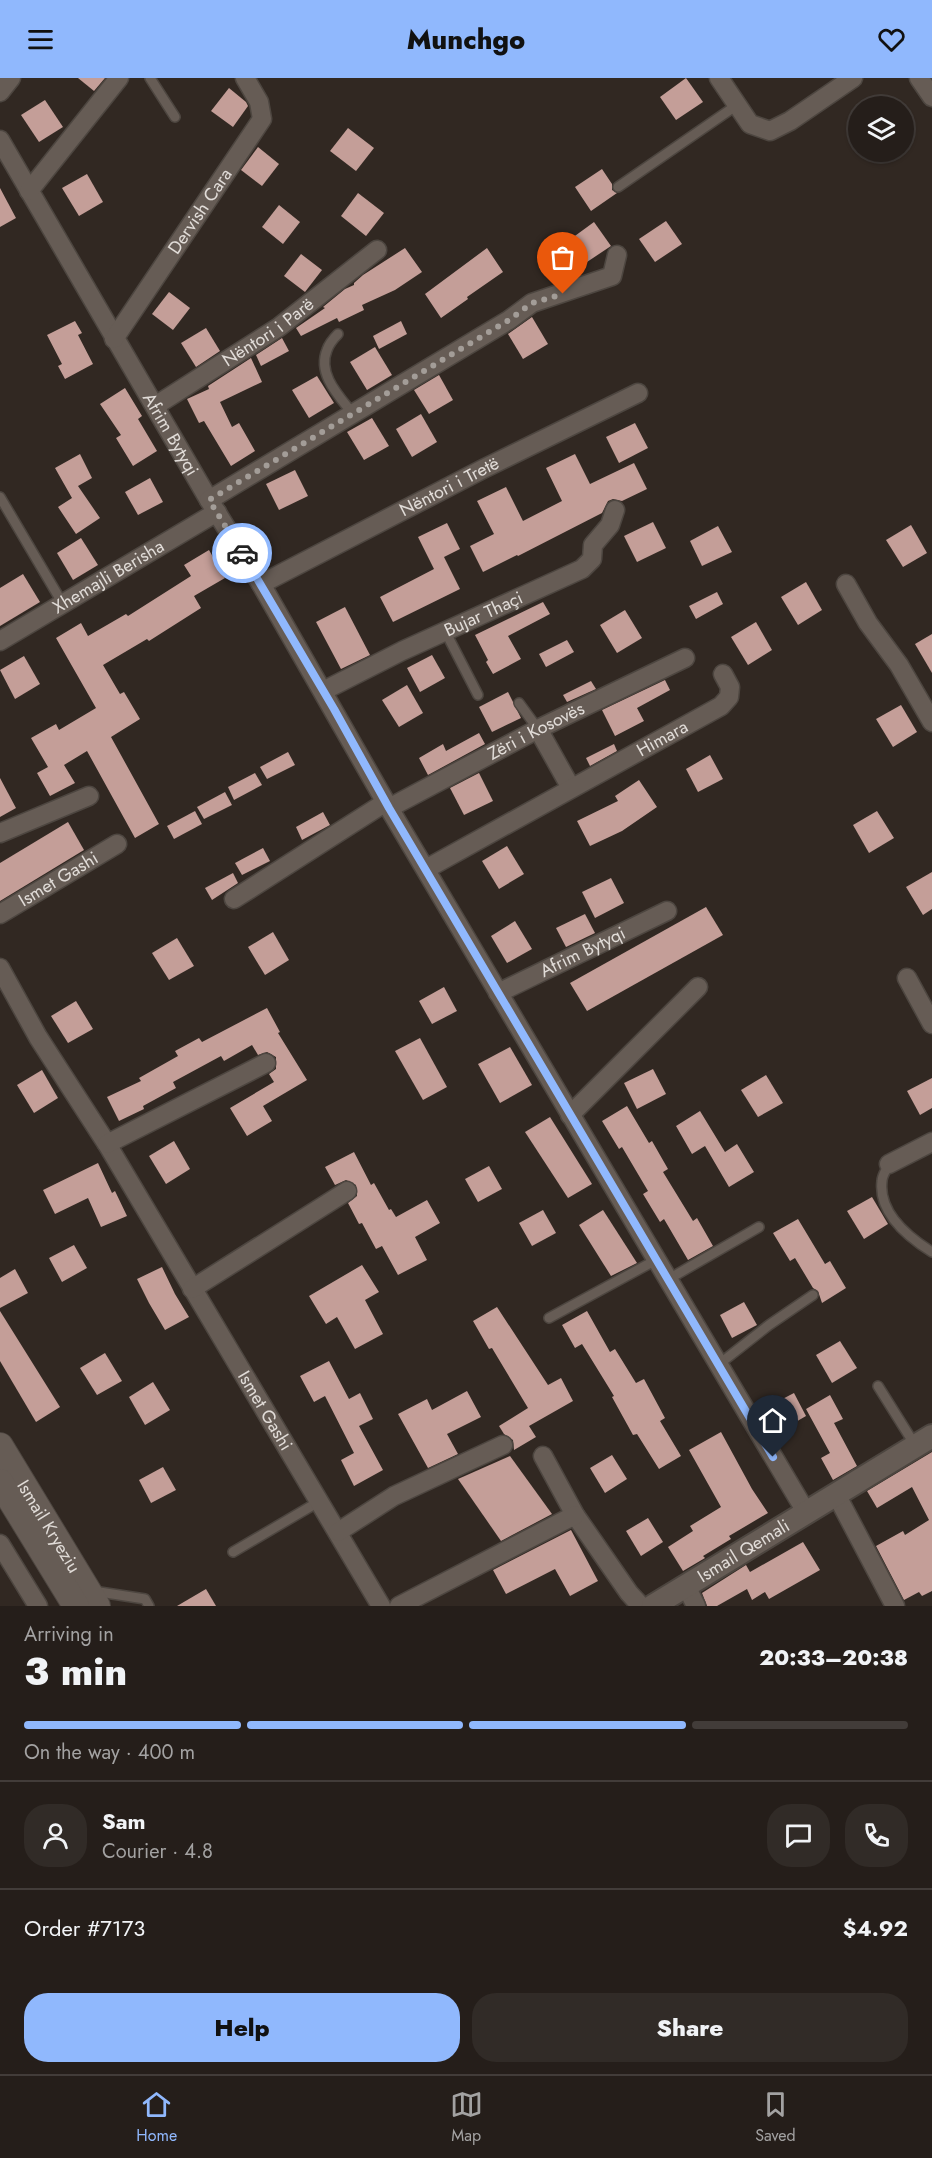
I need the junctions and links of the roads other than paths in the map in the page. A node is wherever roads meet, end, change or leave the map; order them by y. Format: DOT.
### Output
graph roads {
  1 [pos="11,78"];
  2 [pos="119,78"];
  3 [pos="150,78"];
  4 [pos="245,78"];
  5 [pos="719,78"];
  6 [pos="853,78"];
  7 [pos="919,78"];
  8 [pos="0,92"];
  9 [pos="932,98"];
  10 [pos="737,105"];
  11 [pos="175,117"];
  12 [pos="0,140"];
  13 [pos="618,187"];
  14 [pos="29,191"];
  15 [pos="377,250"];
  16 [pos="618,255"];
  17 [pos="338,334"];
  18 [pos="114,339"];
  19 [pos="638,393"];
  20 [pos="155,406"];
  21 [pos="353,414"];
  22 [pos="0,497"];
  23 [pos="213,506"];
  24 [pos="615,510"];
  25 [pos="261,584"];
  26 [pos="846,584"];
  27 [pos="63,604"];
  28 [pos="445,631"];
  29 [pos="0,641"];
  30 [pos="685,658"];
  31 [pos="723,674"];
  32 [pos="323,691"];
  33 [pos="478,695"];
  34 [pos="519,703"];
  35 [pos="932,722"];
  36 [pos="538,729"];
  37 [pos="571,788"];
  38 [pos="89,796"];
  39 [pos="388,805"];
  40 [pos="0,833"];
  41 [pos="117,844"];
  42 [pos="426,869"];
  43 [pos="234,899"];
  44 [pos="667,910"];
  45 [pos="0,914"];
  46 [pos="0,968"];
  47 [pos="907,978"];
  48 [pos="698,987"];
  49 [pos="498,993"];
  50 [pos="932,1024"];
  51 [pos="266,1063"];
  52 [pos="570,1115"];
  53 [pos="932,1142"];
  54 [pos="106,1144"];
  55 [pos="890,1164"];
  56 [pos="347,1191"];
  57 [pos="759,1227"];
  58 [pos="932,1252"];
  59 [pos="656,1260"];
  60 [pos="668,1280"];
  61 [pos="192,1289"];
  62 [pos="813,1295"];
  63 [pos="549,1318"];
  64 [pos="718,1365"];
  65 [pos="878,1386"];
  66 [pos="924,1441"];
  67 [pos="503,1444"];
  68 [pos="0,1446"];
  69 [pos="543,1456"];
  70 [pos="0,1482"];
  71 [pos="836,1494"];
  72 [pos="320,1501"];
  73 [pos="806,1512"];
  74 [pos="575,1515"];
  75 [pos="338,1532"];
  76 [pos="0,1544"];
  77 [pos="233,1552"];
  78 [pos="691,1596"];
  79 [pos="81,1602"];
  80 [pos="38,1606"];
  81 [pos="149,1606"];
  82 [pos="381,1606"];
  83 [pos="399,1606"];
  84 [pos="640,1606"];
  85 [pos="652,1606"];
  86 [pos="895,1606"];
  1 -- 8 [label="street"];
  2 -- 14 [label="street"];
  3 -- 11 [label="lane"];
  4 -- 18 [label="street, Dervish Cara"];
  5 -- 10 [label="street"];
  6 -- 10 [label="street"];
  7 -- 9 [label="street"];
  10 -- 13 [label="lane"];
  12 -- 14 [label="street, Afrim Bytyqi"];
  14 -- 18 [label="street, Afrim Bytyqi"];
  15 -- 20 [label="street, Nëntori i Parë"];
  16 -- 21 [label="street, Xhemajli Berisha"];
  17 -- 21 [label="lane"];
  18 -- 20 [label="street, Afrim Bytyqi"];
  19 -- 25 [label="street, Nëntori i Tretë"];
  20 -- 23 [label="street, Afrim Bytyqi"];
  21 -- 23 [label="street, Xhemajli Berisha"];
  22 -- 27 [label="lane"];
  23 -- 25 [label="street, Afrim Bytyqi"];
  23 -- 27 [label="street, Xhemajli Berisha"];
  24 -- 28 [label="street, Bujar Thaçi"];
  25 -- 32 [label="street, Afrim Bytyqi"];
  26 -- 35 [label="street"];
  27 -- 29 [label="street, Xhemajli Berisha"];
  28 -- 32 [label="street, Bujar Thaçi"];
  28 -- 33 [label="lane"];
  30 -- 36 [label="street, Zëri i Kosovës"];
  31 -- 37 [label="street, Himara"];
  32 -- 39 [label="street, Afrim Bytyqi"];
  34 -- 36 [label="lane"];
  36 -- 37 [label="street"];
  36 -- 39 [label="street, Zëri i Kosovës"];
  37 -- 42 [label="street, Himara"];
  38 -- 40 [label="street"];
  39 -- 42 [label="street, Afrim Bytyqi"];
  39 -- 43 [label="street"];
  41 -- 45 [label="street, Ismet Gashi"];
  42 -- 49 [label="street, Afrim Bytyqi"];
  44 -- 49 [label="street, Afrim Bytyqi"];
  46 -- 54 [label="street, Ismet Gashi"];
  47 -- 50 [label="street"];
  48 -- 52 [label="street"];
  49 -- 52 [label="street, Afrim Bytyqi"];
  51 -- 54 [label="street"];
  52 -- 59 [label="street, Afrim Bytyqi"];
  53 -- 55 [label="street"];
  54 -- 61 [label="street, Ismet Gashi"];
  55 -- 58 [label="lane"];
  56 -- 61 [label="street"];
  57 -- 60 [label="lane"];
  59 -- 60 [label="street, Afrim Bytyqi"];
  59 -- 63 [label="lane"];
  60 -- 64 [label="street, Afrim Bytyqi"];
  61 -- 72 [label="street, Ismet Gashi"];
  62 -- 64 [label="lane"];
  64 -- 73 [label="street, Afrim Bytyqi"];
  65 -- 66 [label="lane"];
  66 -- 71 [label="street, Ismail Qemali"];
  67 -- 75 [label="street"];
  68 -- 79 [label="main road, Ismail Kryeziu"];
  69 -- 74 [label="street"];
  70 -- 79 [label="main road, Ismail Kryeziu"];
  71 -- 73 [label="street, Ismail Qemali"];
  71 -- 86 [label="street"];
  72 -- 75 [label="street, Ismet Gashi"];
  72 -- 77 [label="lane"];
  73 -- 78 [label="street, Ismail Qemali"];
  74 -- 83 [label="street"];
  74 -- 84 [label="street"];
  75 -- 82 [label="street, Ismet Gashi"];
  76 -- 80 [label="street"];
  78 -- 85 [label="street, Ismail Qemali"];
  79 -- 81 [label="lane"];
}
